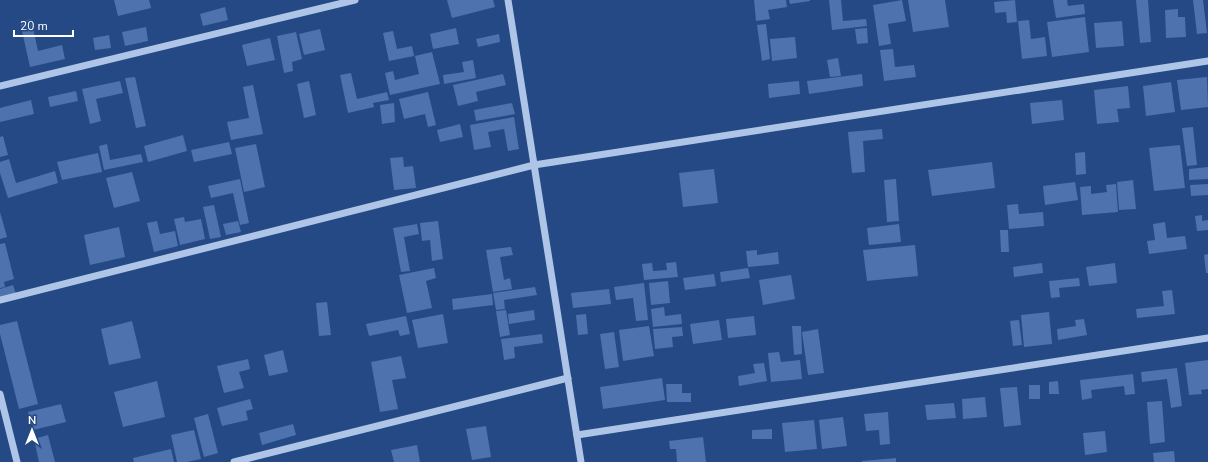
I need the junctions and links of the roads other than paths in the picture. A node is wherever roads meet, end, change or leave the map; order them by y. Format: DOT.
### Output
graph roads {
  1 [pos="355,0"];
  2 [pos="508,0"];
  3 [pos="1208,61"];
  4 [pos="0,86"];
  5 [pos="534,166"];
  6 [pos="0,300"];
  7 [pos="1208,338"];
  8 [pos="568,378"];
  9 [pos="0,394"];
  10 [pos="577,435"];
  11 [pos="17,462"];
  12 [pos="234,462"];
  13 [pos="581,462"];
  1 -- 4 [label="street"];
  2 -- 5 [label="street"];
  3 -- 5 [label="street"];
  5 -- 6 [label="street"];
  5 -- 8 [label="street"];
  7 -- 10 [label="street"];
  8 -- 10 [label="street"];
  8 -- 12 [label="street"];
  9 -- 11 [label="street"];
  10 -- 13 [label="street"];
}
